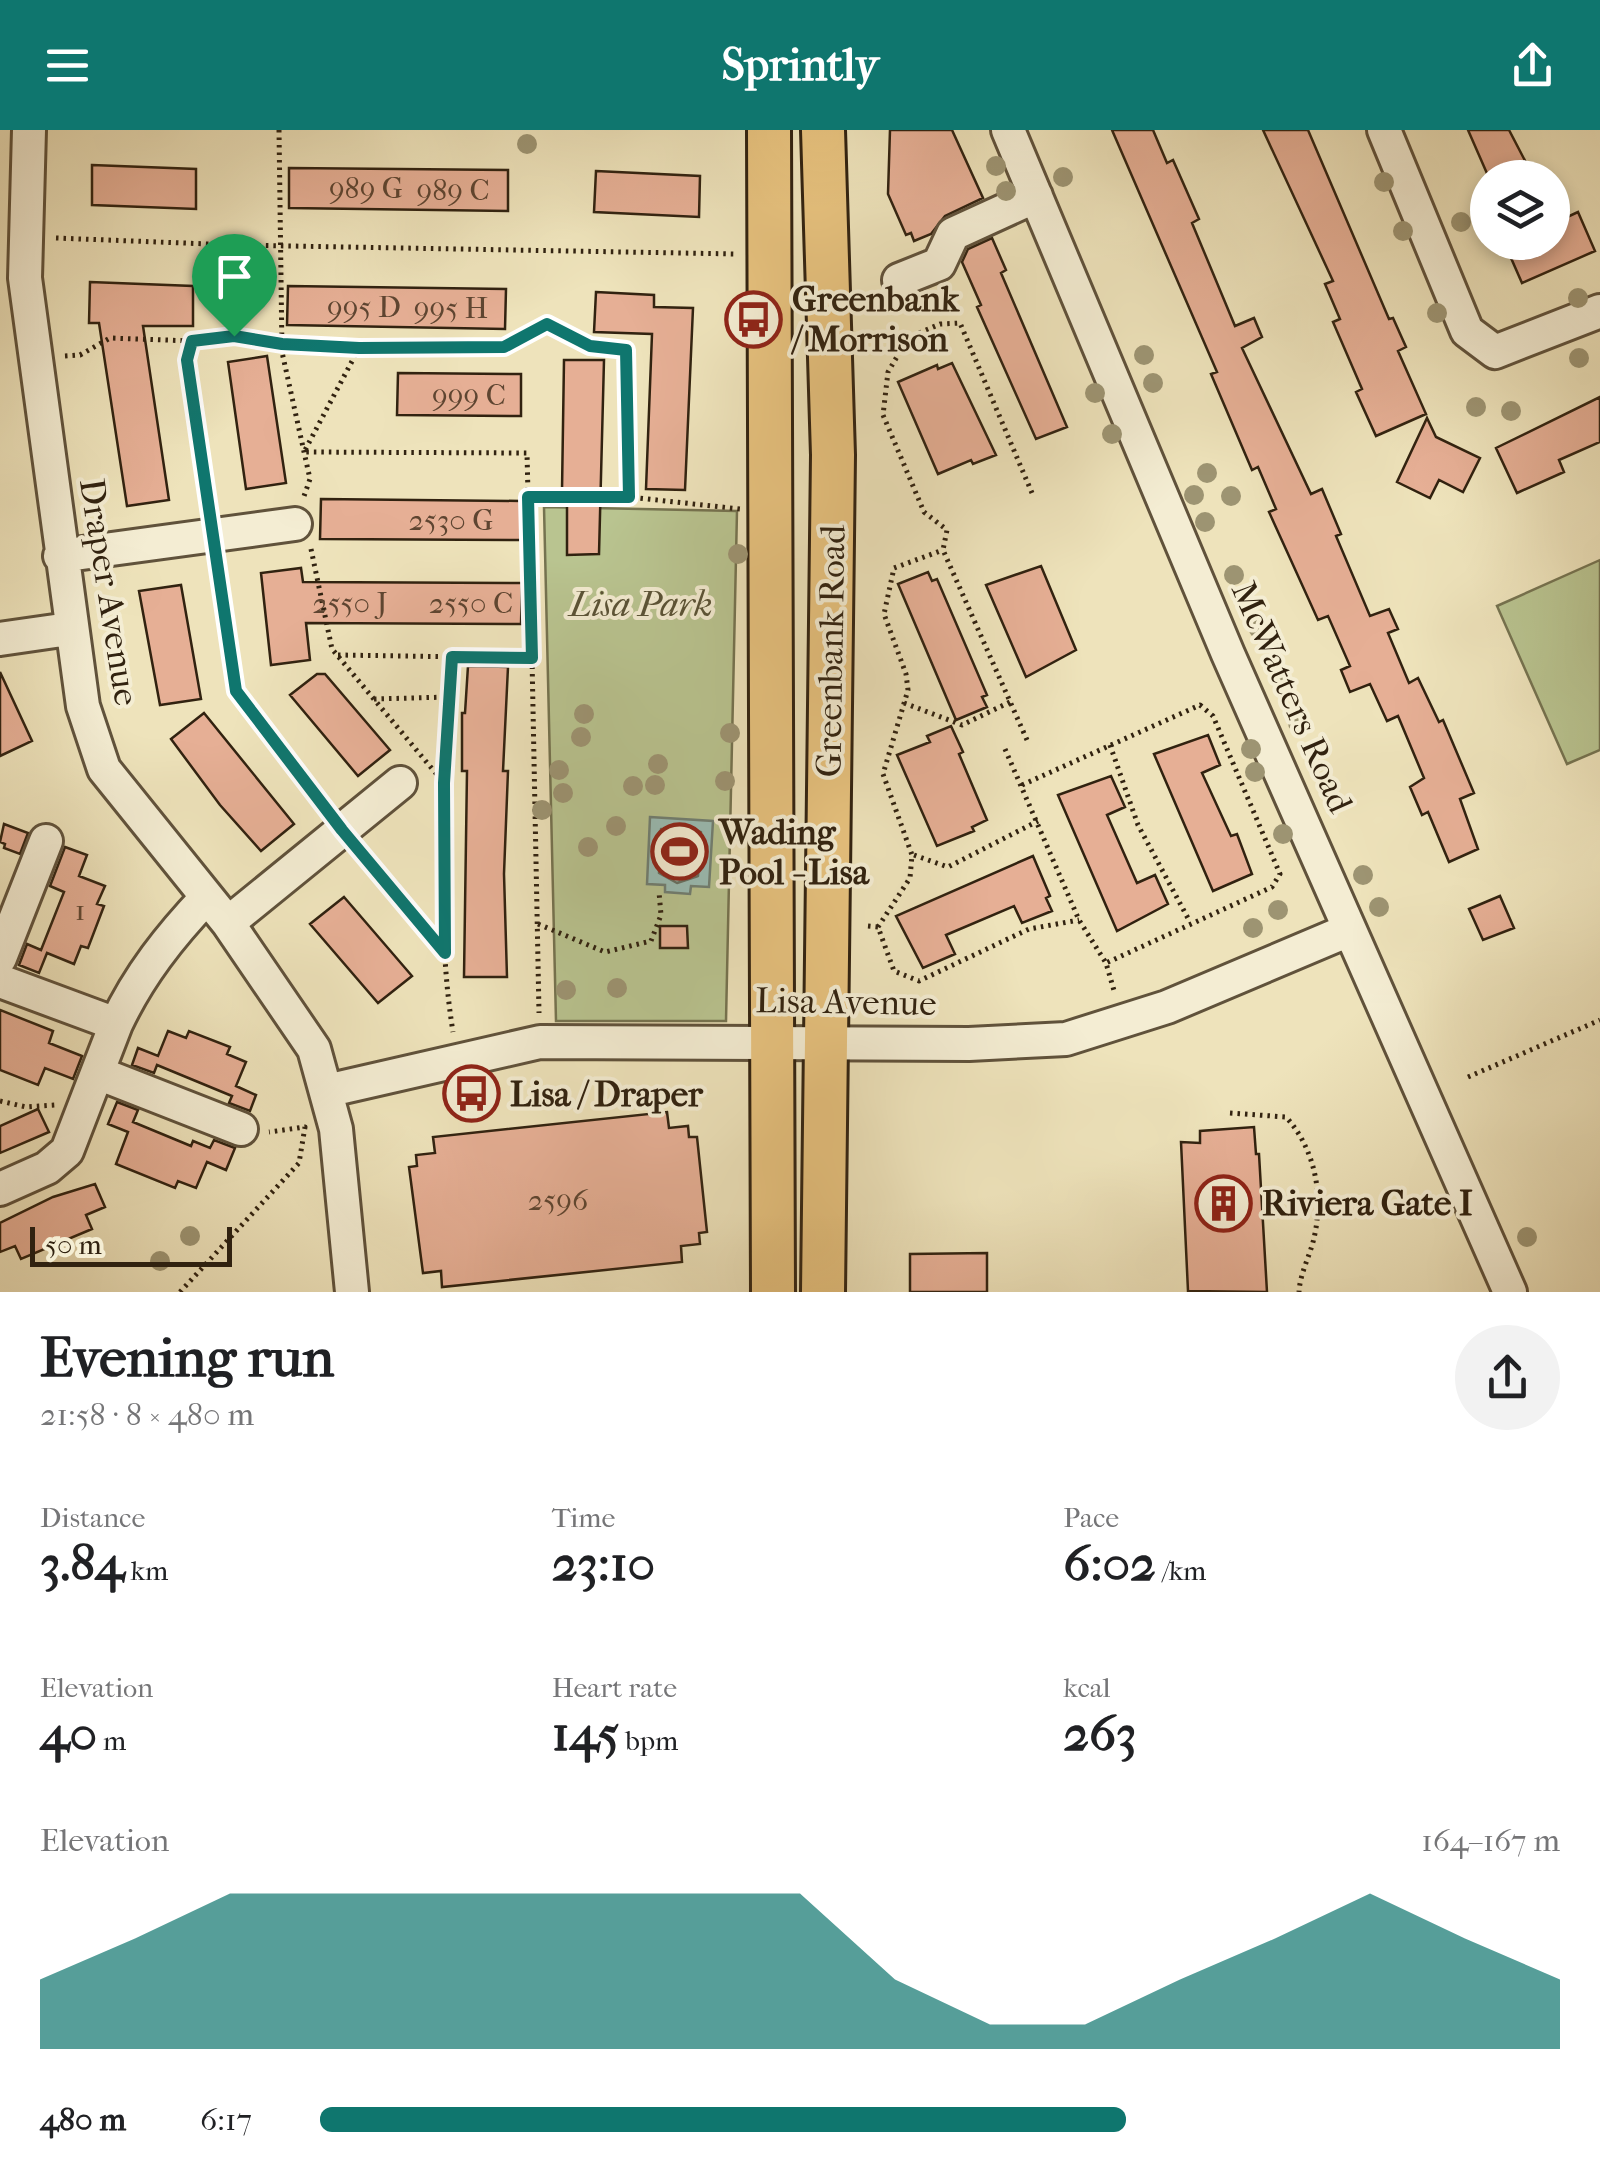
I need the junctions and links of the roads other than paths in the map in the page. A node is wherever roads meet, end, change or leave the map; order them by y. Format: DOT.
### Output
graph roads {
  1 [pos="29,130"];
  2 [pos="769,130"];
  3 [pos="822,130"];
  4 [pos="1008,130"];
  5 [pos="1384,130"];
  6 [pos="1036,196"];
  7 [pos="899,280"];
  8 [pos="1600,311"];
  9 [pos="295,524"];
  10 [pos="60,556"];
  11 [pos="70,628"];
  12 [pos="0,638"];
  13 [pos="400,784"];
  14 [pos="46,841"];
  15 [pos="207,898"];
  16 [pos="228,923"];
  17 [pos="1349,930"];
  18 [pos="0,958"];
  19 [pos="0,980"];
  20 [pos="116,1024"];
  21 [pos="770,1040"];
  22 [pos="827,1041"];
  23 [pos="92,1088"];
  24 [pos="326,1091"];
  25 [pos="241,1129"];
  26 [pos="0,1189"];
  27 [pos="352,1292"];
  28 [pos="773,1292"];
  29 [pos="822,1292"];
  30 [pos="1510,1292"];
  1 -- 10 [label="street, Draper Avenue"];
  2 -- 21 [label="main road, Greenbank Road"];
  3 -- 22 [label="main road, Greenbank Road"];
  4 -- 6 [label="street, McWatters Road"];
  5 -- 8 [label="street"];
  6 -- 7 [label="street"];
  6 -- 17 [label="street, McWatters Road"];
  9 -- 10 [label="street"];
  10 -- 11 [label="street, Draper Avenue"];
  11 -- 12 [label="street"];
  11 -- 15 [label="street, Draper Avenue"];
  13 -- 16 [label="street"];
  14 -- 18 [label="street"];
  15 -- 16 [label="street, Draper Avenue"];
  15 -- 20 [label="street"];
  16 -- 24 [label="street, Draper Avenue"];
  17 -- 22 [label="street, Lisa Avenue"];
  17 -- 30 [label="street, McWatters Road"];
  19 -- 20 [label="street"];
  20 -- 23 [label="street"];
  21 -- 22 [label="street, Lisa Avenue"];
  21 -- 24 [label="street, Lisa Avenue"];
  21 -- 28 [label="main road, Greenbank Road"];
  22 -- 29 [label="main road, Greenbank Road"];
  23 -- 25 [label="street"];
  23 -- 26 [label="street"];
  24 -- 27 [label="street, Draper Avenue"];
}
